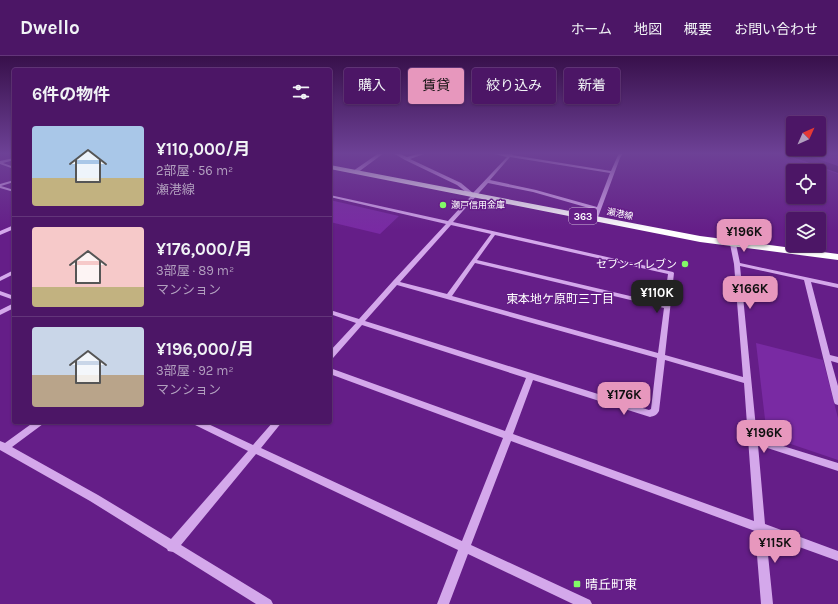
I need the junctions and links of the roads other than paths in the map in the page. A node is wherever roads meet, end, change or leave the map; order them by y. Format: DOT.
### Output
graph roads {
  1 [pos="389,179"];
  2 [pos="447,179"];
  3 [pos="489,179"];
  4 [pos="610,179"];
  5 [pos="487,181"];
  6 [pos="12,182"];
  7 [pos="0,186"];
  8 [pos="12,191"];
  9 [pos="473,195"];
  10 [pos="332,196"];
  11 [pos="598,210"];
  12 [pos="595,219"];
  13 [pos="449,223"];
  14 [pos="720,224"];
  15 [pos="12,228"];
  16 [pos="0,233"];
  17 [pos="494,233"];
  18 [pos="733,244"];
  19 [pos="838,257"];
  20 [pos="474,261"];
  21 [pos="737,264"];
  22 [pos="12,273"];
  23 [pos="0,279"];
  24 [pos="807,280"];
  25 [pos="395,282"];
  26 [pos="838,286"];
  27 [pos="0,293"];
  28 [pos="12,297"];
  29 [pos="448,297"];
  30 [pos="12,306"];
  31 [pos="667,307"];
  32 [pos="0,313"];
  33 [pos="332,313"];
  34 [pos="360,322"];
  35 [pos="332,354"];
  36 [pos="826,357"];
  37 [pos="663,358"];
  38 [pos="838,360"];
  39 [pos="332,372"];
  40 [pos="531,376"];
  41 [pos="748,381"];
  42 [pos="838,402"];
  43 [pos="37,424"];
  44 [pos="200,424"];
  45 [pos="276,424"];
  46 [pos="507,436"];
  47 [pos="752,440"];
  48 [pos="2,447"];
  49 [pos="256,449"];
  50 [pos="838,467"];
  51 [pos="759,527"];
  52 [pos="172,547"];
  53 [pos="466,548"];
  54 [pos="838,556"];
  55 [pos="267,604"];
  56 [pos="443,604"];
  57 [pos="586,604"];
  58 [pos="767,604"];
  1 -- 9 [label="highway, 瀬港線 / 363"];
  2 -- 9 [label="street"];
  3 -- 5 [label="street"];
  4 -- 11 [label="street"];
  5 -- 9 [label="street"];
  5 -- 11 [label="street"];
  6 -- 7 [label="street"];
  7 -- 8 [label="street"];
  9 -- 12 [label="highway, 瀬港線 / 363"];
  9 -- 13 [label="street"];
  10 -- 13 [label="street"];
  11 -- 12 [label="street"];
  12 -- 18 [label="highway, 瀬港線 / 363"];
  13 -- 17 [label="street"];
  13 -- 25 [label="street"];
  14 -- 18 [label="street"];
  15 -- 16 [label="street"];
  17 -- 20 [label="street"];
  17 -- 31 [label="street"];
  18 -- 19 [label="highway, 瀬港線 / 363"];
  18 -- 21 [label="street"];
  20 -- 29 [label="street"];
  20 -- 31 [label="street"];
  21 -- 24 [label="street"];
  21 -- 41 [label="street"];
  22 -- 23 [label="street"];
  24 -- 26 [label="street"];
  24 -- 36 [label="street"];
  25 -- 29 [label="street"];
  25 -- 34 [label="street"];
  27 -- 28 [label="street"];
  29 -- 37 [label="street"];
  30 -- 32 [label="street"];
  31 -- 37 [label="street"];
  33 -- 34 [label="street"];
  34 -- 35 [label="street"];
  34 -- 40 [label="street"];
  36 -- 38 [label="street"];
  36 -- 42 [label="street"];
  37 -- 40 [label="street"];
  37 -- 41 [label="street"];
  39 -- 46 [label="street"];
  40 -- 46 [label="street"];
  41 -- 47 [label="street"];
  43 -- 48 [label="street"];
  44 -- 49 [label="street"];
  45 -- 49 [label="street"];
  46 -- 51 [label="street"];
  46 -- 53 [label="street"];
  47 -- 50 [label="street"];
  47 -- 51 [label="street"];
  48 -- 52 [label="street"];
  49 -- 52 [label="street"];
  49 -- 53 [label="street"];
  51 -- 54 [label="street"];
  51 -- 58 [label="street"];
  52 -- 55 [label="street"];
  53 -- 56 [label="street"];
  53 -- 57 [label="street"];
}
